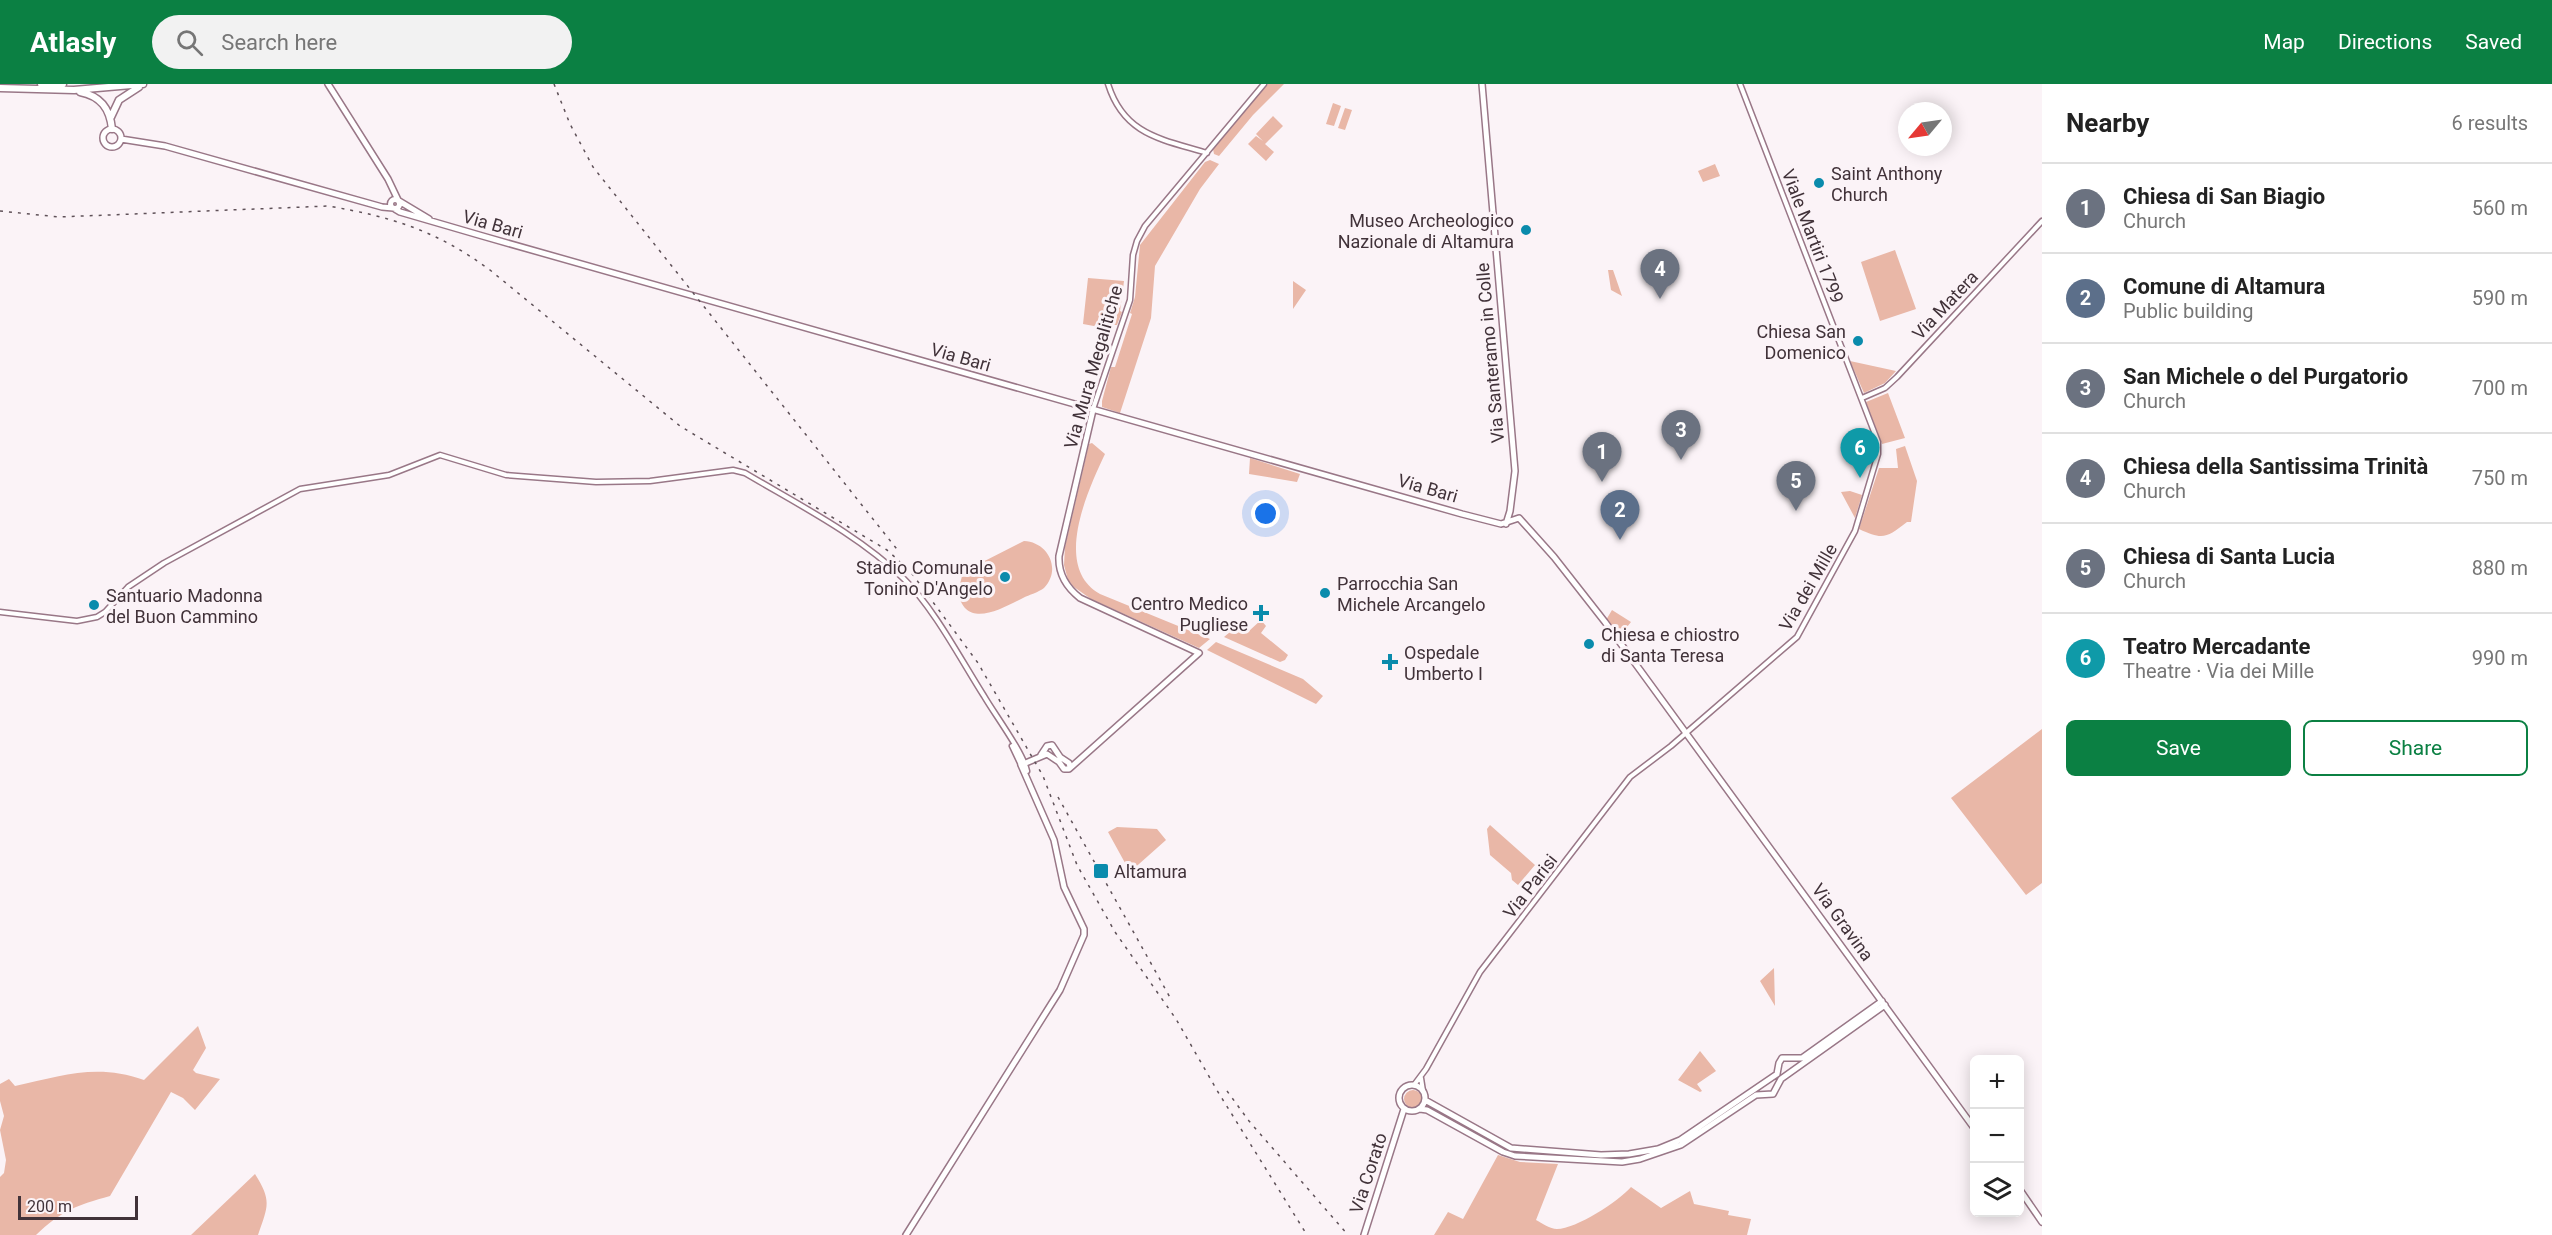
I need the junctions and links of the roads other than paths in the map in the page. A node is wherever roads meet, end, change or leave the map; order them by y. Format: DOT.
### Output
graph roads {
  1 [pos="41,84"];
  2 [pos="63,84"];
  3 [pos="144,84"];
  4 [pos="328,84"];
  5 [pos="1108,84"];
  6 [pos="1264,84"];
  7 [pos="1482,84"];
  8 [pos="1740,84"];
  9 [pos="0,88"];
  10 [pos="74,90"];
  11 [pos="111,118"];
  12 [pos="112,129"];
  13 [pos="121,139"];
  14 [pos="1207,153"];
  15 [pos="395,203"];
  16 [pos="2042,221"];
  17 [pos="433,222"];
  18 [pos="1862,398"];
  19 [pos="1093,410"];
  20 [pos="1879,448"];
  21 [pos="1506,524"];
  22 [pos="0,612"];
  23 [pos="1686,733"];
  24 [pos="1056,750"];
  25 [pos="1046,753"];
  26 [pos="1026,763"];
  27 [pos="1067,764"];
  28 [pos="1030,788"];
  29 [pos="1884,1003"];
  30 [pos="1791,1059"];
  31 [pos="1792,1070"];
  32 [pos="1420,1077"];
  33 [pos="1763,1084"];
  34 [pos="1414,1085"];
  35 [pos="1423,1092"];
  36 [pos="1765,1093"];
  37 [pos="1425,1100"];
  38 [pos="1404,1109"];
  39 [pos="1417,1110"];
  40 [pos="1401,1119"];
  41 [pos="1970,1122"];
  42 [pos="2024,1197"];
  43 [pos="2042,1222"];
  44 [pos="906,1235"];
  45 [pos="1364,1235"];
  1 -- 2 [label="highway"];
  3 -- 10 [label="highway"];
  3 -- 11 [label="highway"];
  4 -- 15 [label="main road"];
  5 -- 14 [label="street"];
  6 -- 14 [label="street, Via Mura Megalitiche"];
  7 -- 21 [label="main road, Via Santeramo in Colle"];
  8 -- 18 [label="street, Viale Martiri 1799"];
  9 -- 10 [label="highway"];
  10 -- 11 [label="highway"];
  11 -- 12 [label="highway"];
  12 -- 13 [label="main road"];
  12 -- 13 [label="main road"];
  13 -- 15 [label="main road"];
  14 -- 19 [label="street, Via Mura Megalitiche"];
  15 -- 17 [label="main road"];
  15 -- 17 [label="main road, Via Bari"];
  16 -- 18 [label="street, Via Matera"];
  17 -- 19 [label="main road, Via Bari"];
  18 -- 20 [label="street, Viale Martiri 1799"];
  19 -- 21 [label="main road, Via Bari"];
  19 -- 27 [label="main road, Via Mura Megalitiche"];
  20 -- 23 [label="street, Via dei Mille"];
  21 -- 23 [label="main road, Via Gravina"];
  22 -- 26 [label="street"];
  23 -- 29 [label="main road, Via Gravina"];
  23 -- 32 [label="street, Via Parisi"];
  24 -- 25 [label="main road"];
  24 -- 25 [label="main road"];
  24 -- 27 [label="main road"];
  25 -- 26 [label="main road"];
  25 -- 27 [label="main road"];
  26 -- 28 [label="main road"];
  26 -- 28 [label="main road"];
  28 -- 44 [label="main road"];
  29 -- 30 [label="main road"];
  29 -- 31 [label="main road"];
  29 -- 41 [label="main road, Via Gravina"];
  30 -- 31 [label="main road"];
  30 -- 33 [label="main road"];
  31 -- 36 [label="main road"];
  32 -- 34 [label="street, Via Parisi"];
  32 -- 35 [label="street"];
  33 -- 36 [label="main road"];
  33 -- 37 [label="main road"];
  34 -- 35 [label="main road"];
  34 -- 38 [label="main road"];
  35 -- 37 [label="main road"];
  36 -- 39 [label="main road"];
  37 -- 39 [label="main road"];
  38 -- 39 [label="main road"];
  38 -- 40 [label="main road, Via Corato"];
  39 -- 40 [label="main road"];
  40 -- 45 [label="main road, Via Corato"];
  42 -- 43 [label="main road"];
}
